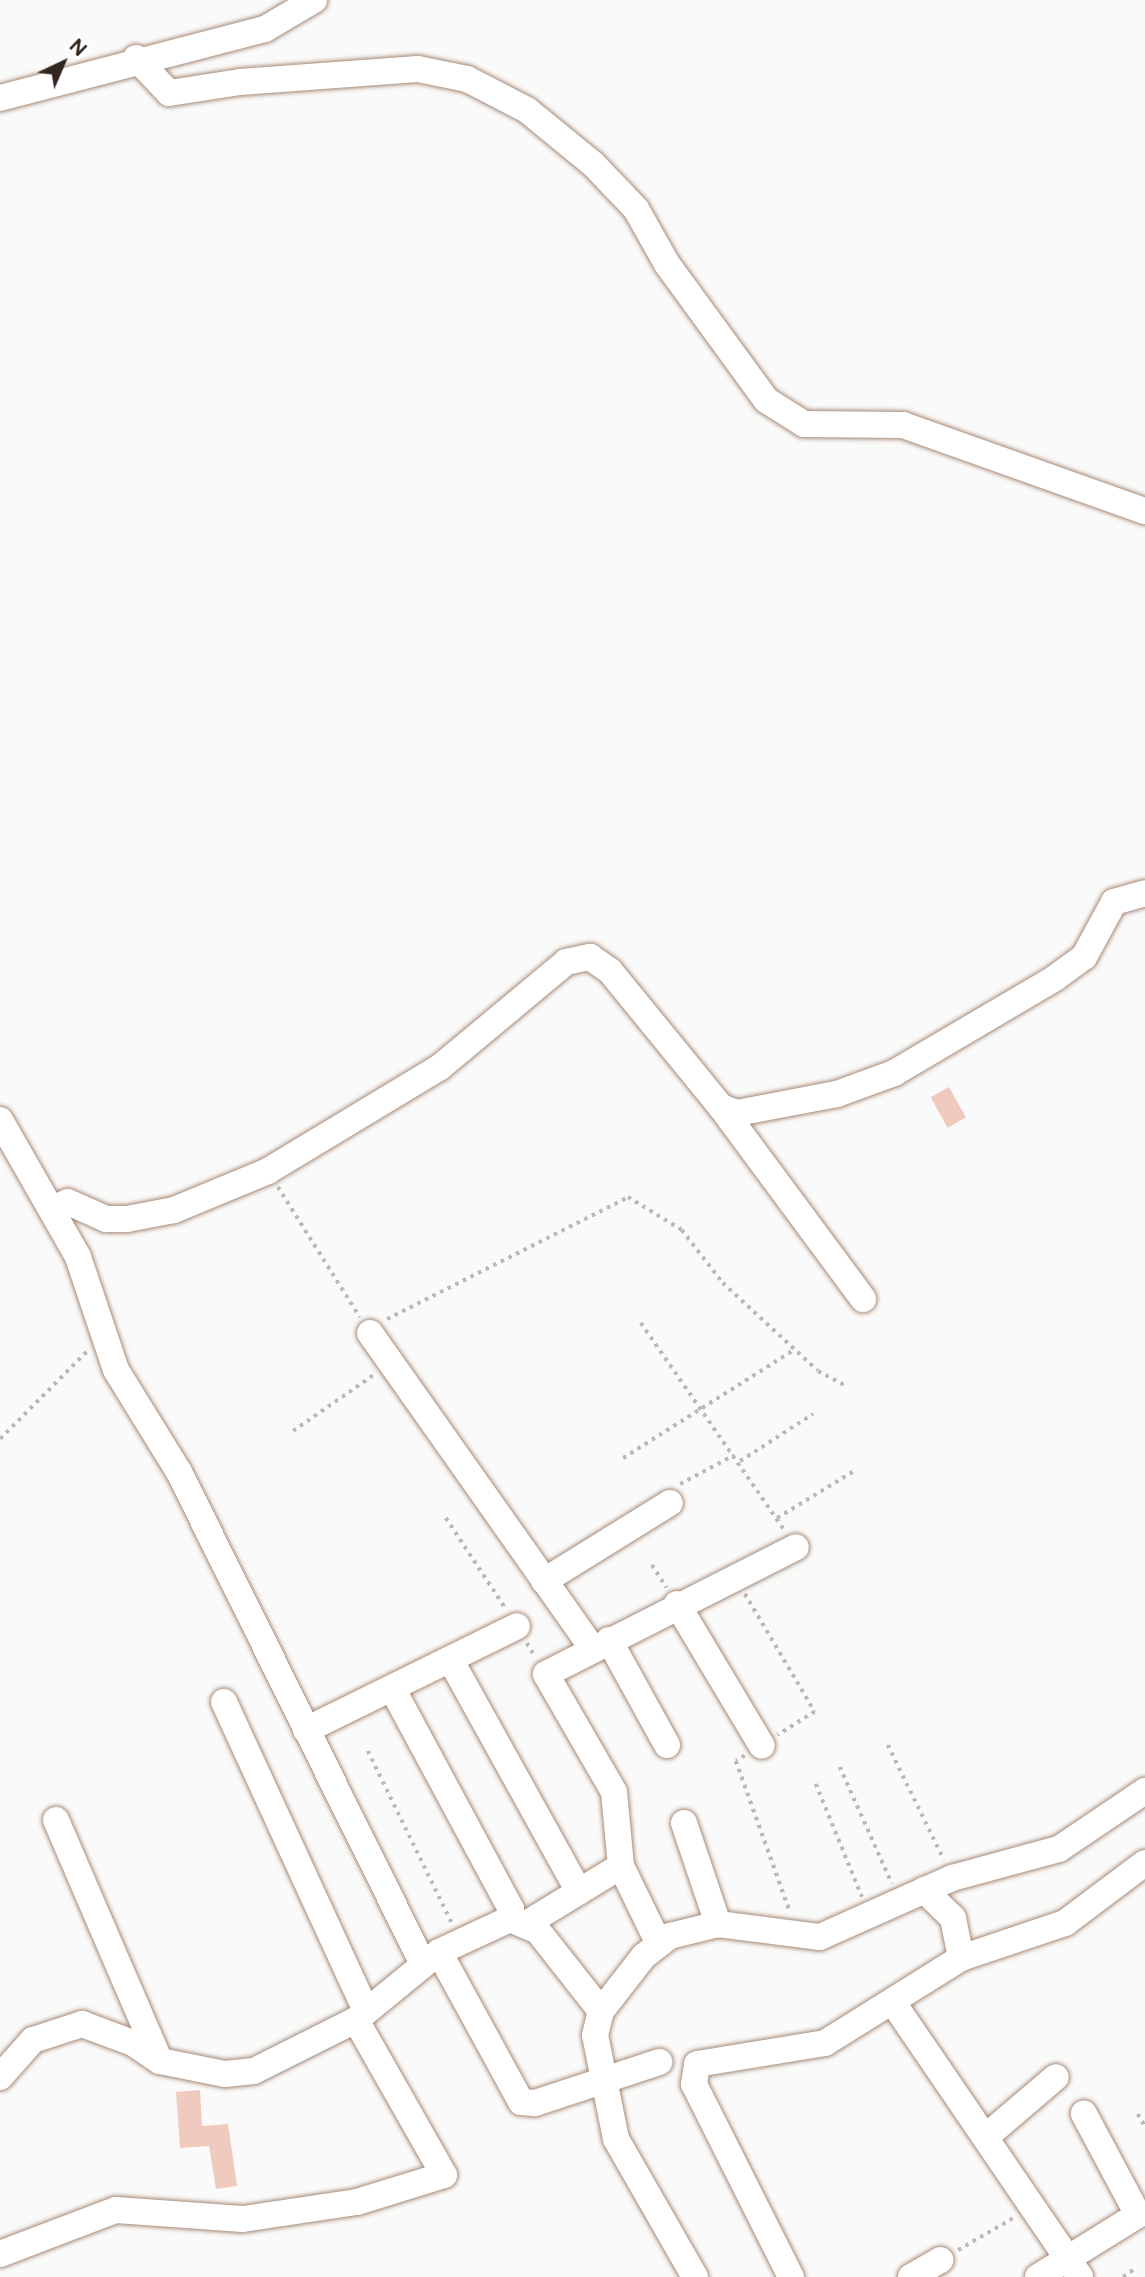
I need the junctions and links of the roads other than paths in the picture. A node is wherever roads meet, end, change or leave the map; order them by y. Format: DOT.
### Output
graph roads {
  1 [pos="314,0"];
  2 [pos="136,58"];
  3 [pos="0,97"];
  4 [pos="1145,511"];
  5 [pos="1145,893"];
  6 [pos="721,1107"];
  7 [pos="0,1120"];
  8 [pos="51,1209"];
  9 [pos="863,1299"];
  10 [pos="365,1326"];
  11 [pos="670,1503"];
  12 [pos="796,1547"];
  13 [pos="544,1581"];
  14 [pos="677,1604"];
  15 [pos="517,1626"];
  16 [pos="601,1644"];
  17 [pos="450,1659"];
  18 [pos="392,1688"];
  19 [pos="224,1702"];
  20 [pos="306,1730"];
  21 [pos="667,1745"];
  22 [pos="762,1745"];
  23 [pos="1145,1791"];
  24 [pos="56,1820"];
  25 [pos="684,1823"];
  26 [pos="1145,1863"];
  27 [pos="621,1866"];
  28 [pos="924,1891"];
  29 [pos="579,1892"];
  30 [pos="518,1922"];
  31 [pos="718,1924"];
  32 [pos="659,1944"];
  33 [pos="440,1951"];
  34 [pos="961,1958"];
  35 [pos="894,2004"];
  36 [pos="601,2011"];
  37 [pos="361,2016"];
  38 [pos="160,2061"];
  39 [pos="659,2062"];
  40 [pos="0,2077"];
  41 [pos="1056,2077"];
  42 [pos="604,2082"];
  43 [pos="1084,2114"];
  44 [pos="988,2136"];
  45 [pos="0,2254"];
  46 [pos="941,2260"];
  47 [pos="1075,2269"];
  48 [pos="695,2277"];
  49 [pos="791,2277"];
  50 [pos="911,2277"];
  51 [pos="1038,2277"];
  1 -- 2 [label="street"];
  2 -- 3 [label="street"];
  2 -- 4 [label="street"];
  5 -- 6 [label="street"];
  6 -- 8 [label="street"];
  6 -- 9 [label="street"];
  7 -- 8 [label="street"];
  8 -- 20 [label="street"];
  10 -- 13 [label="street"];
  11 -- 13 [label="street"];
  12 -- 14 [label="street"];
  13 -- 16 [label="street"];
  14 -- 16 [label="street"];
  14 -- 22 [label="street"];
  15 -- 17 [label="street"];
  16 -- 21 [label="street"];
  16 -- 27 [label="street"];
  17 -- 18 [label="street"];
  17 -- 29 [label="street"];
  18 -- 20 [label="street"];
  18 -- 30 [label="street"];
  19 -- 37 [label="street"];
  20 -- 33 [label="street"];
  23 -- 28 [label="street"];
  24 -- 38 [label="street"];
  25 -- 31 [label="street"];
  26 -- 34 [label="street"];
  27 -- 29 [label="street"];
  27 -- 32 [label="street"];
  28 -- 31 [label="street"];
  28 -- 34 [label="street"];
  29 -- 30 [label="street"];
  30 -- 33 [label="street"];
  30 -- 36 [label="street"];
  31 -- 32 [label="street"];
  32 -- 36 [label="street"];
  33 -- 37 [label="street"];
  33 -- 42 [label="street"];
  34 -- 35 [label="street"];
  35 -- 44 [label="street"];
  35 -- 49 [label="street"];
  36 -- 42 [label="street"];
  37 -- 38 [label="street"];
  37 -- 45 [label="street"];
  38 -- 40 [label="street"];
  39 -- 42 [label="street"];
  41 -- 44 [label="street"];
  42 -- 48 [label="street"];
  43 -- 47 [label="street"];
  44 -- 47 [label="street"];
  46 -- 50 [label="street"];
  47 -- 51 [label="street"];
}
